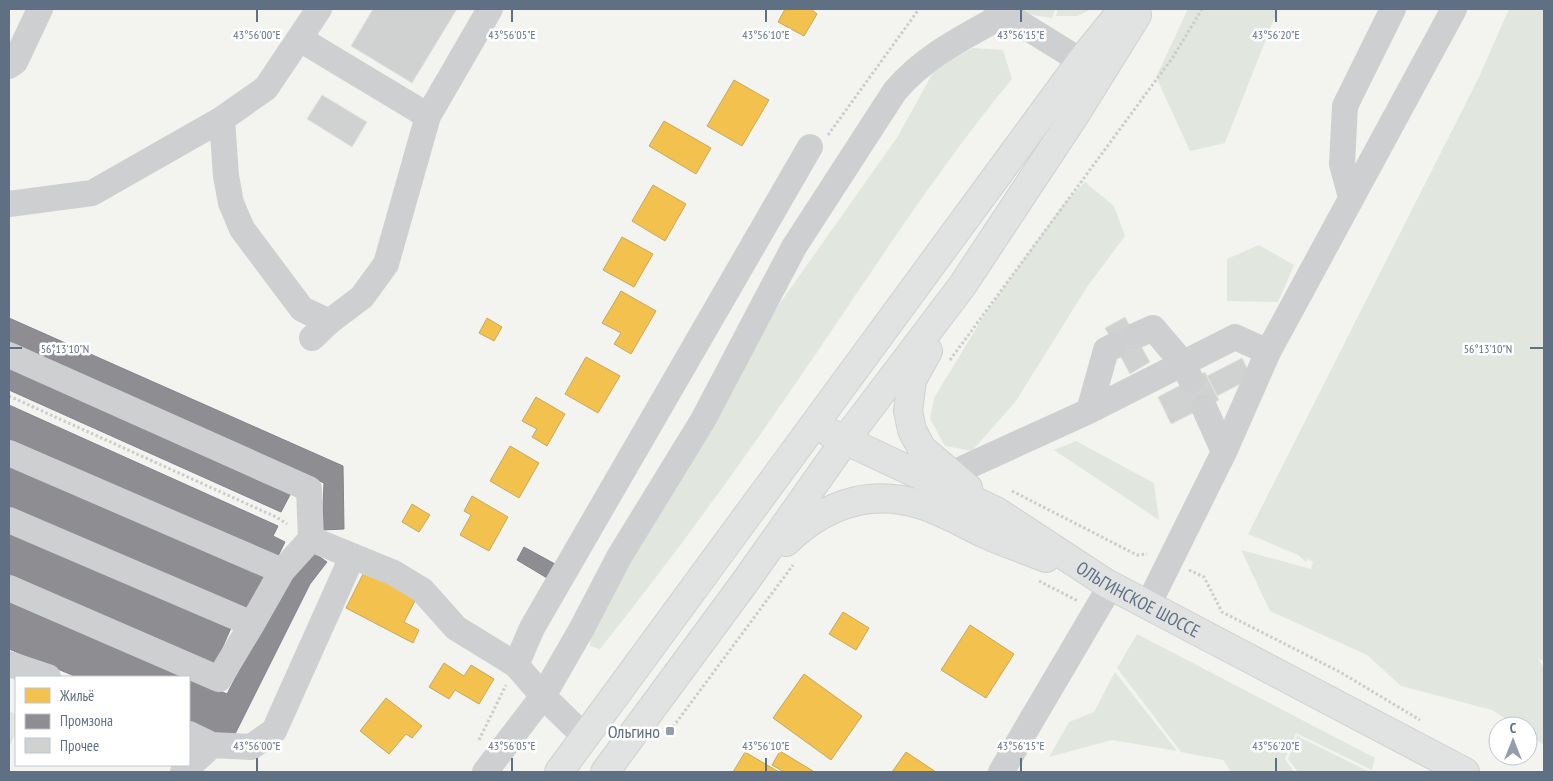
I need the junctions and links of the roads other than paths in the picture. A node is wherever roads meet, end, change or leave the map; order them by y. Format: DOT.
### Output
graph roads {
  1 [pos="40,9"];
  2 [pos="319,9"];
  3 [pos="490,9"];
  4 [pos="1123,9"];
  5 [pos="1140,9"];
  6 [pos="1393,9"];
  7 [pos="1454,9"];
  8 [pos="1001,11"];
  9 [pos="300,40"];
  10 [pos="1081,60"];
  11 [pos="9,66"];
  12 [pos="428,116"];
  13 [pos="222,119"];
  14 [pos="843,168"];
  15 [pos="1351,198"];
  16 [pos="9,204"];
  17 [pos="962,286"];
  18 [pos="1268,352"];
  19 [pos="9,355"];
  20 [pos="1186,371"];
  21 [pos="1204,407"];
  22 [pos="1089,411"];
  23 [pos="814,427"];
  24 [pos="846,439"];
  25 [pos="1224,452"];
  26 [pos="9,453"];
  27 [pos="951,474"];
  28 [pos="996,512"];
  29 [pos="9,520"];
  30 [pos="310,540"];
  31 [pos="352,557"];
  32 [pos="282,571"];
  33 [pos="745,582"];
  34 [pos="1109,584"];
  35 [pos="9,588"];
  36 [pos="1148,605"];
  37 [pos="252,624"];
  38 [pos="9,664"];
  39 [pos="516,665"];
  40 [pos="45,676"];
  41 [pos="543,696"];
  42 [pos="190,734"];
  43 [pos="584,736"];
  44 [pos="212,745"];
  45 [pos="190,765"];
  46 [pos="486,772"];
  47 [pos="559,772"];
  48 [pos="605,772"];
  49 [pos="1001,772"];
  50 [pos="1465,772"];
  1 -- 11 [label="street"];
  2 -- 9 [label="street"];
  3 -- 12 [label="street"];
  4 -- 10 [label="main road"];
  5 -- 17 [label="main road"];
  6 -- 15 [label="street"];
  7 -- 15 [label="street"];
  8 -- 10 [label="street"];
  8 -- 14 [label="street"];
  9 -- 12 [label="street"];
  9 -- 13 [label="street"];
  10 -- 23 [label="main road"];
  12 -- 13 [label="street"];
  13 -- 16 [label="street"];
  14 -- 39 [label="street"];
  14 -- 41 [label="street"];
  15 -- 18 [label="street"];
  17 -- 24 [label="main road"];
  17 -- 27 [label="main road"];
  18 -- 20 [label="street"];
  18 -- 25 [label="street"];
  19 -- 30 [label="street"];
  20 -- 22 [label="street"];
  20 -- 22 [label="street"];
  21 -- 25 [label="street"];
  22 -- 27 [label="street"];
  23 -- 24 [label="main road, ОЛЬГИНСКОЕ ШОССЕ"];
  23 -- 43 [label="main road"];
  24 -- 28 [label="main road, ОЛЬГИНСКОЕ ШОССЕ"];
  24 -- 33 [label="main road"];
  25 -- 36 [label="street"];
  26 -- 32 [label="street"];
  27 -- 28 [label="main road"];
  28 -- 34 [label="main road, ОЛЬГИНСКОЕ ШОССЕ"];
  29 -- 37 [label="street"];
  30 -- 31 [label="street"];
  30 -- 32 [label="street"];
  31 -- 39 [label="street"];
  31 -- 44 [label="street"];
  32 -- 37 [label="street"];
  33 -- 34 [label="main road"];
  33 -- 48 [label="main road"];
  34 -- 36 [label="main road, ОЛЬГИНСКОЕ ШОССЕ"];
  34 -- 49 [label="street"];
  35 -- 37 [label="street"];
  36 -- 50 [label="main road, ОЛЬГИНСКОЕ ШОССЕ"];
  38 -- 40 [label="street"];
  39 -- 41 [label="street"];
  41 -- 43 [label="street"];
  41 -- 46 [label="street"];
  42 -- 44 [label="street"];
  43 -- 47 [label="main road"];
  44 -- 45 [label="street"];
}
